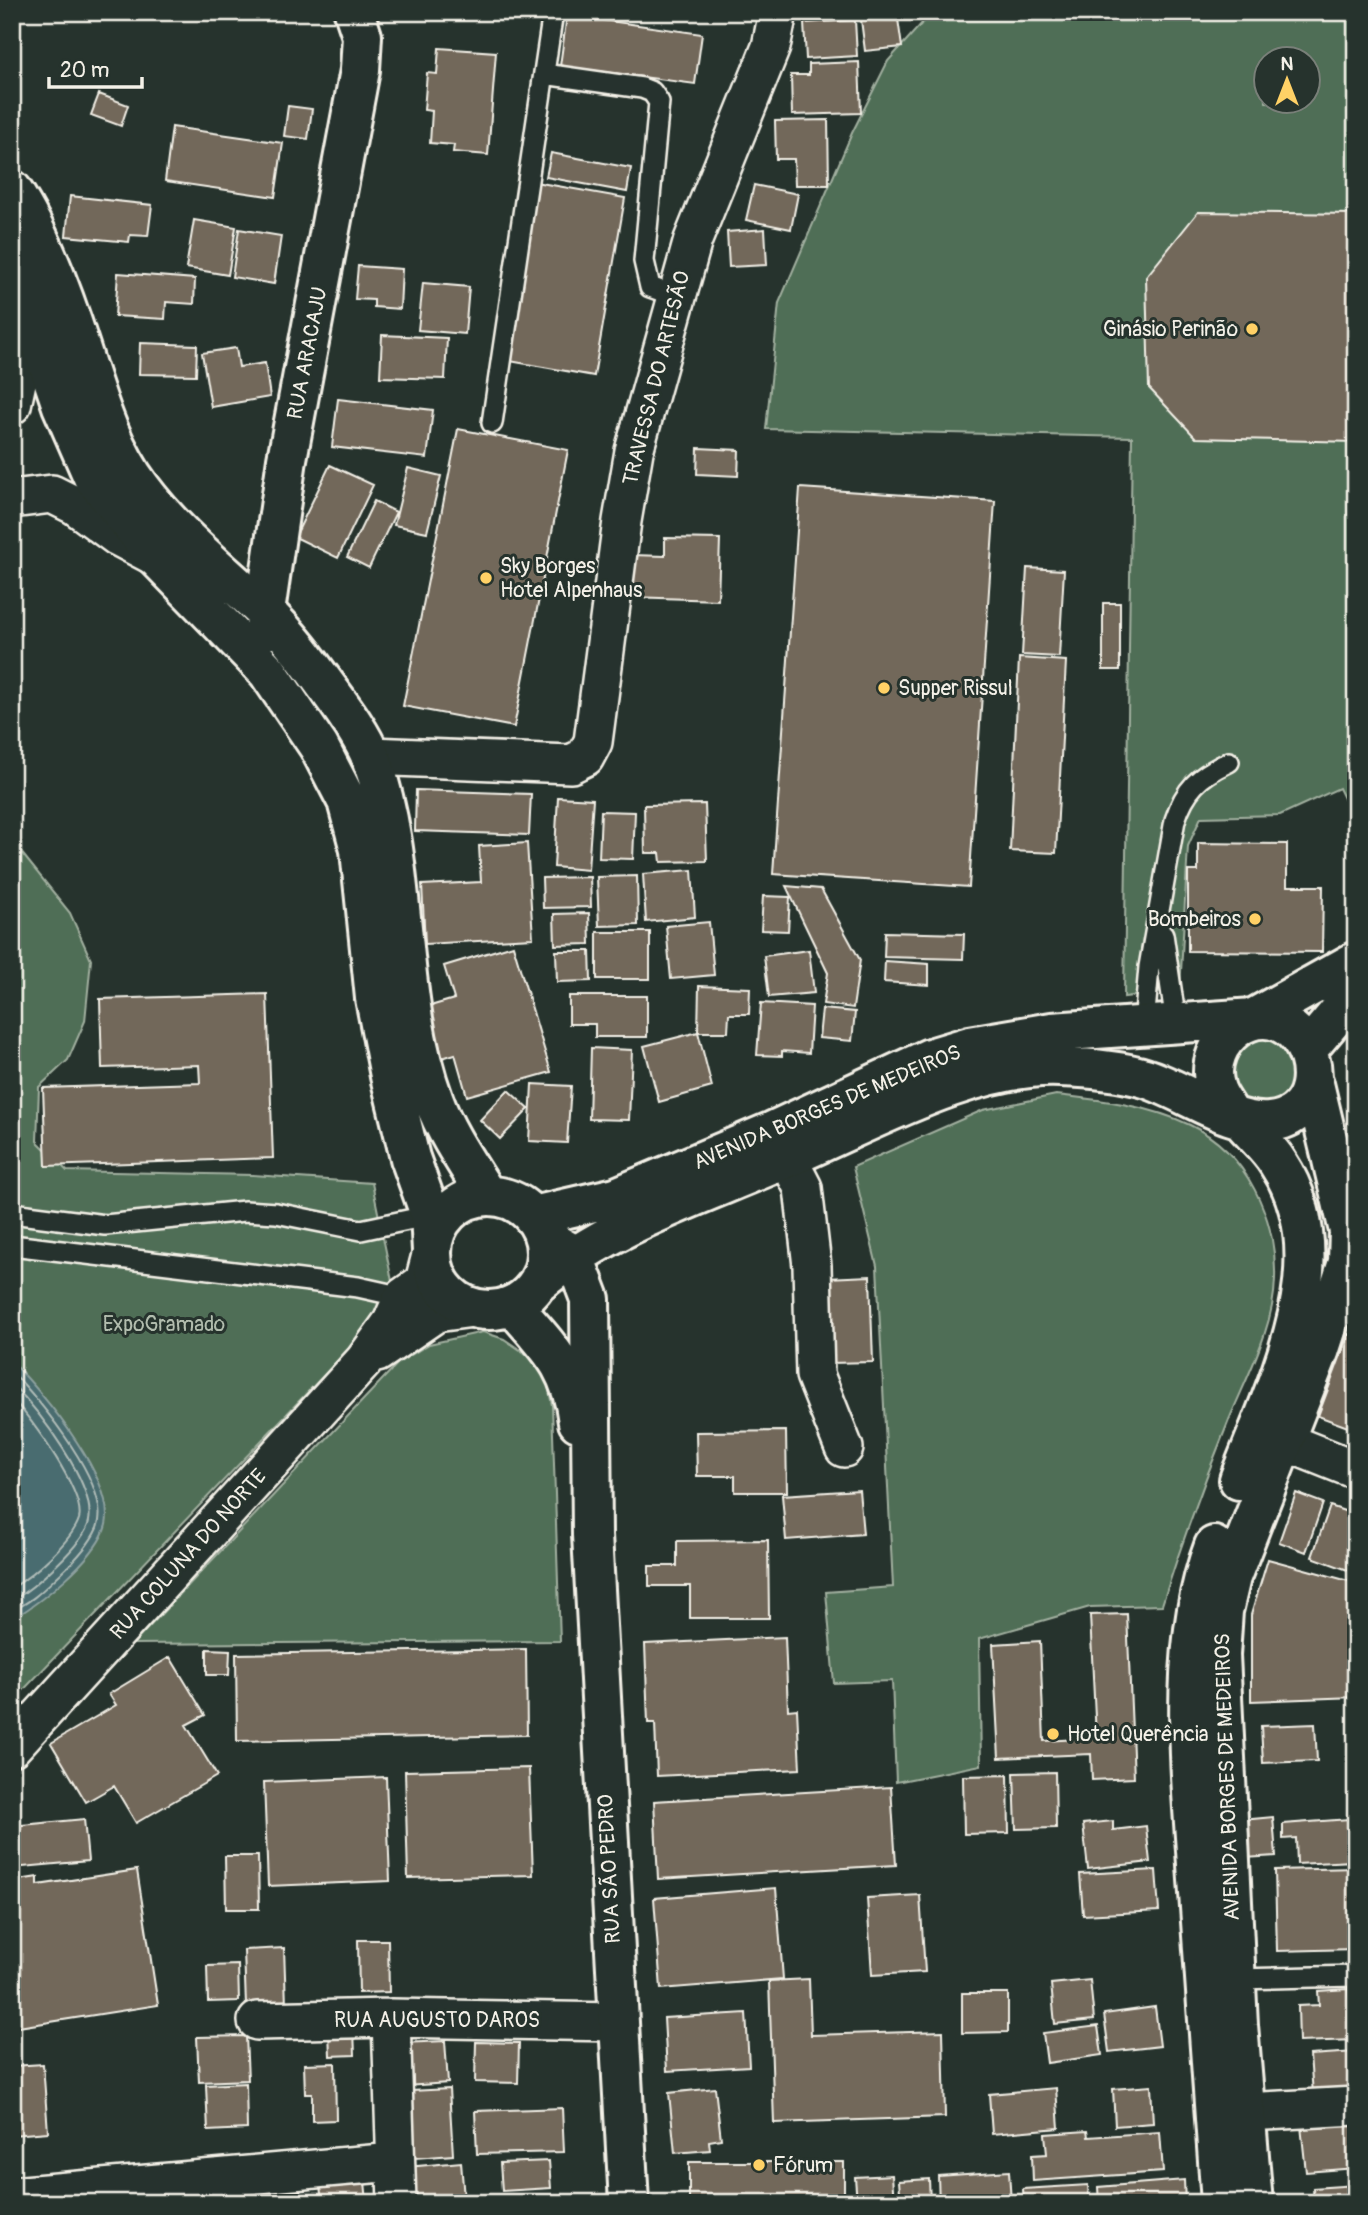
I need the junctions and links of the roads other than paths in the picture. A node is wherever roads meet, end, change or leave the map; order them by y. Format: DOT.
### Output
graph roads {
  1 [pos="554,12"];
  2 [pos="778,12"];
  3 [pos="358,24"];
  4 [pos="544,74"];
  5 [pos="12,190"];
  6 [pos="15,263"];
  7 [pos="676,296"];
  8 [pos="12,405"];
  9 [pos="492,423"];
  10 [pos="12,499"];
  11 [pos="156,557"];
  12 [pos="265,612"];
  13 [pos="268,672"];
  14 [pos="319,747"];
  15 [pos="370,756"];
  16 [pos="1229,762"];
  17 [pos="1161,910"];
  18 [pos="1356,961"];
  19 [pos="1356,992"];
  20 [pos="1254,1018"];
  21 [pos="1160,1024"];
  22 [pos="1310,1067"];
  23 [pos="1237,1118"];
  24 [pos="780,1145"];
  25 [pos="487,1196"];
  26 [pos="12,1213"];
  27 [pos="631,1223"];
  28 [pos="436,1226"];
  29 [pos="550,1236"];
  30 [pos="12,1245"];
  31 [pos="525,1294"];
  32 [pos="403,1297"];
  33 [pos="460,1299"];
  34 [pos="590,1299"];
  35 [pos="364,1361"];
  36 [pos="1270,1436"];
  37 [pos="844,1448"];
  38 [pos="1356,1470"];
  39 [pos="592,1535"];
  40 [pos="12,1747"];
  41 [pos="1209,1796"];
  42 [pos="1356,1976"];
  43 [pos="1235,1979"];
  44 [pos="391,2018"];
  45 [pos="257,2021"];
  46 [pos="617,2022"];
  47 [pos="1223,2027"];
  48 [pos="1356,2106"];
  49 [pos="1246,2112"];
  50 [pos="394,2162"];
  51 [pos="12,2196"];
  52 [pos="397,2203"];
  53 [pos="629,2203"];
  54 [pos="1221,2203"];
  55 [pos="1253,2203"];
  1 -- 4 [label="lane"];
  2 -- 7 [label="street, TRAVESSA DO ARTESÃO"];
  3 -- 12 [label="main road, RUA ARACAJU"];
  4 -- 7 [label="lane"];
  4 -- 9 [label="lane"];
  5 -- 12 [label="main road"];
  6 -- 8 [label="street"];
  6 -- 11 [label="main road"];
  7 -- 15 [label="street, TRAVESSA DO ARTESÃO"];
  10 -- 11 [label="street"];
  11 -- 13 [label="main road"];
  12 -- 13 [label="main road, RUA ARACAJU"];
  12 -- 15 [label="main road"];
  13 -- 14 [label="main road"];
  14 -- 15 [label="main road"];
  14 -- 28 [label="main road"];
  15 -- 25 [label="main road"];
  16 -- 17 [label="lane"];
  17 -- 21 [label="lane"];
  17 -- 21 [label="lane"];
  18 -- 20 [label="main road"];
  19 -- 22 [label="main road"];
  20 -- 21 [label="main road, AVENIDA BORGES DE MEDEIROS"];
  20 -- 22 [label="main road"];
  20 -- 23 [label="main road"];
  21 -- 24 [label="main road, AVENIDA BORGES DE MEDEIROS"];
  22 -- 23 [label="main road"];
  22 -- 36 [label="main road, AVENIDA BORGES DE MEDEIROS"];
  23 -- 24 [label="main road, AVENIDA BORGES DE MEDEIROS"];
  23 -- 36 [label="main road, AVENIDA BORGES DE MEDEIROS"];
  24 -- 27 [label="main road, AVENIDA BORGES DE MEDEIROS"];
  24 -- 29 [label="main road, AVENIDA BORGES DE MEDEIROS"];
  24 -- 37 [label="street"];
  25 -- 28 [label="main road"];
  25 -- 29 [label="main road"];
  26 -- 28 [label="lane"];
  27 -- 29 [label="main road, AVENIDA BORGES DE MEDEIROS"];
  27 -- 34 [label="main road"];
  28 -- 32 [label="street, RUA COLUNA DO NORTE"];
  28 -- 33 [label="main road"];
  29 -- 31 [label="main road, AVENIDA BORGES DE MEDEIROS"];
  29 -- 34 [label="main road, RUA SÃO PEDRO"];
  30 -- 32 [label="lane"];
  31 -- 33 [label="main road"];
  31 -- 39 [label="main road, RUA SÃO PEDRO"];
  32 -- 33 [label="lane"];
  32 -- 35 [label="street, RUA COLUNA DO NORTE"];
  33 -- 35 [label="street, RUA COLUNA DO NORTE"];
  34 -- 39 [label="main road, RUA SÃO PEDRO"];
  35 -- 40 [label="street, RUA COLUNA DO NORTE"];
  36 -- 38 [label="street"];
  36 -- 41 [label="main road, AVENIDA BORGES DE MEDEIROS"];
  39 -- 46 [label="main road, RUA SÃO PEDRO"];
  41 -- 43 [label="main road, AVENIDA BORGES DE MEDEIROS"];
  41 -- 47 [label="main road, AVENIDA BORGES DE MEDEIROS"];
  42 -- 43 [label="lane"];
  43 -- 47 [label="main road, AVENIDA BORGES DE MEDEIROS"];
  44 -- 45 [label="street, RUA AUGUSTO DAROS"];
  44 -- 46 [label="street, RUA AUGUSTO DAROS"];
  44 -- 50 [label="street"];
  46 -- 53 [label="main road, RUA SÃO PEDRO"];
  47 -- 49 [label="main road, AVENIDA BORGES DE MEDEIROS"];
  47 -- 54 [label="main road, AVENIDA BORGES DE MEDEIROS"];
  48 -- 49 [label="street"];
  49 -- 55 [label="main road, AVENIDA BORGES DE MEDEIROS"];
  50 -- 51 [label="street"];
  50 -- 52 [label="street"];
}
